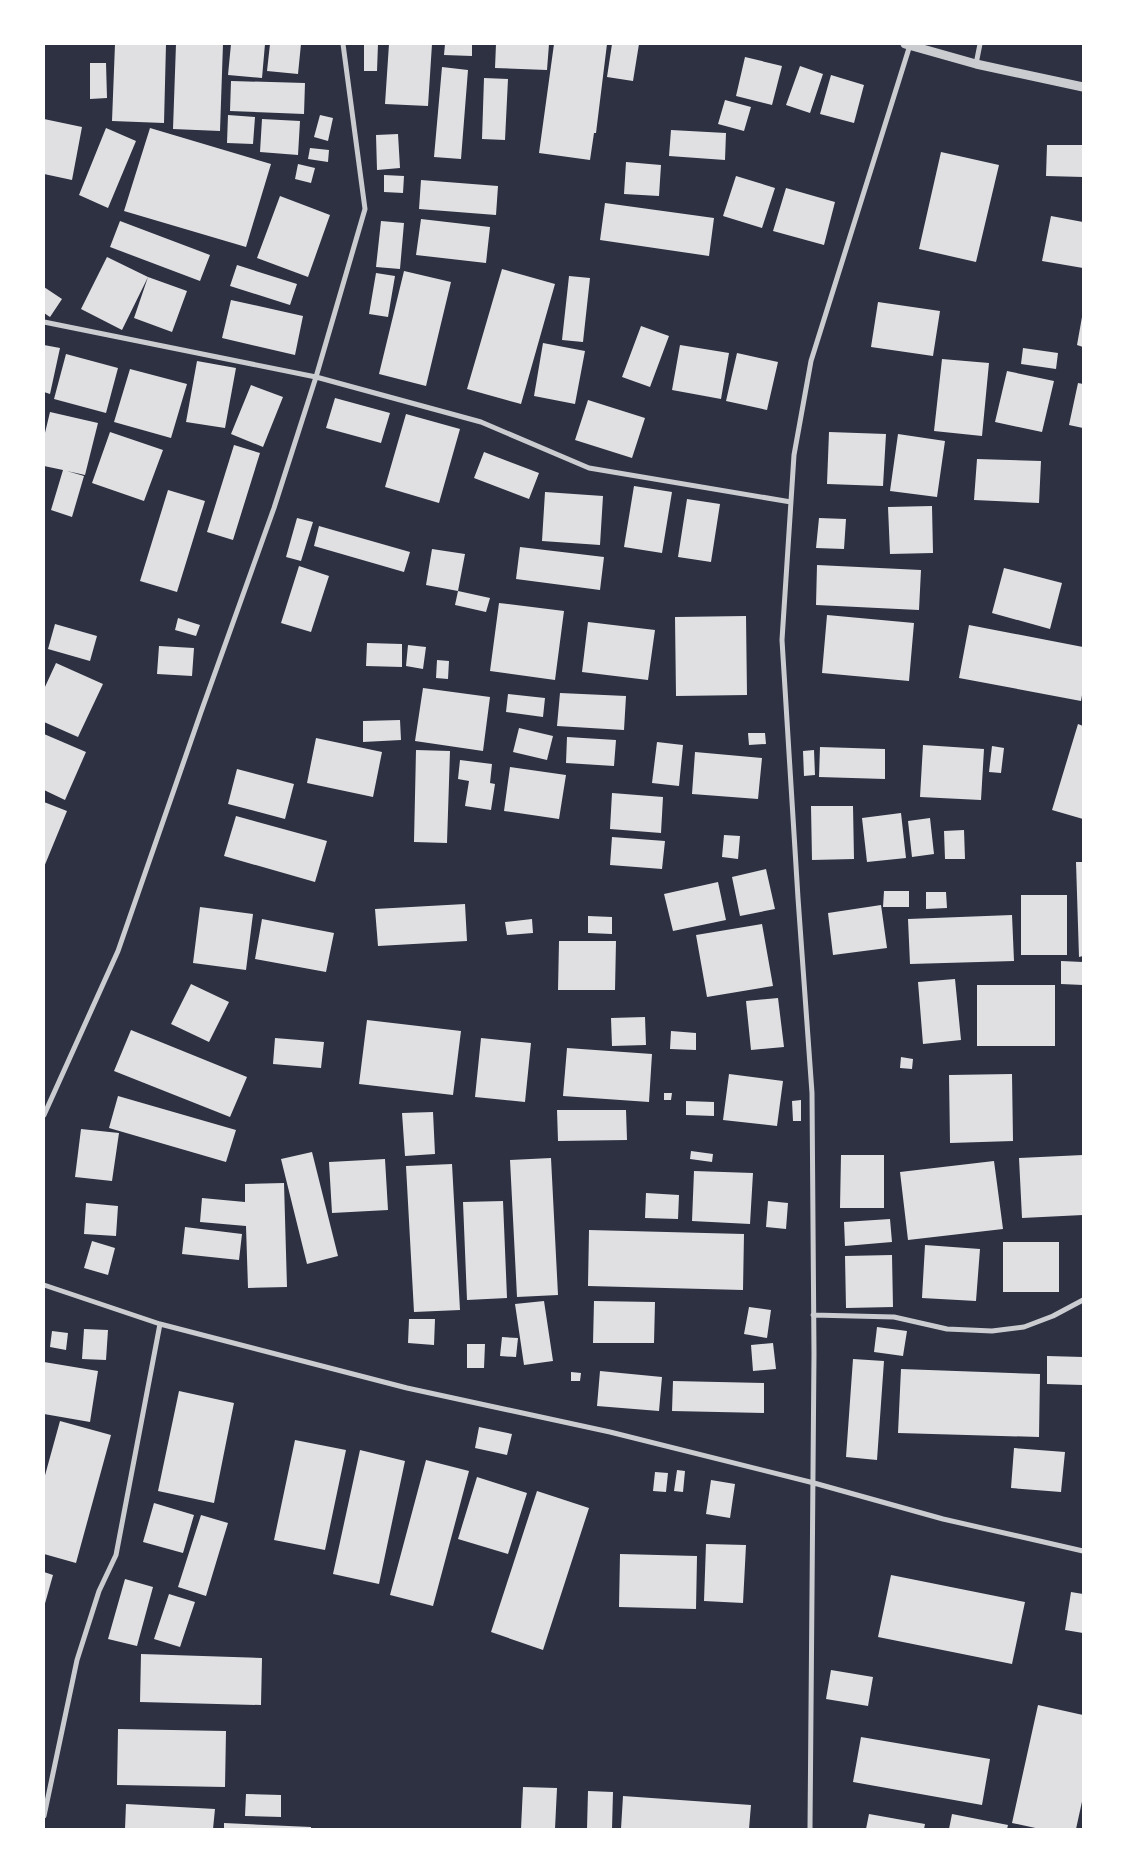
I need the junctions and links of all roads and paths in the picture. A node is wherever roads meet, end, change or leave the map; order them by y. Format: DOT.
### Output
graph roads {
  1 [pos="343,44"];
  2 [pos="908,44"];
  3 [pos="980,44"];
  4 [pos="976,64"];
  5 [pos="1083,87"];
  6 [pos="44,322"];
  7 [pos="316,377"];
  8 [pos="791,502"];
  9 [pos="44,1115"];
  10 [pos="44,1284"];
  11 [pos="1083,1300"];
  12 [pos="813,1315"];
  13 [pos="160,1324"];
  14 [pos="814,1483"];
  15 [pos="1083,1551"];
  16 [pos="44,1816"];
  17 [pos="810,1829"];
  1 -- 7 [label="street"];
  2 -- 4 [label="street"];
  2 -- 8 [label="street"];
  3 -- 4 [label="street"];
  4 -- 5 [label="street"];
  6 -- 7 [label="street"];
  7 -- 8 [label="street"];
  7 -- 9 [label="street"];
  8 -- 12 [label="street"];
  10 -- 13 [label="street"];
  11 -- 12 [label="street"];
  12 -- 14 [label="street"];
  13 -- 14 [label="street"];
  13 -- 16 [label="street"];
  14 -- 15 [label="street"];
  14 -- 17 [label="street"];
}
